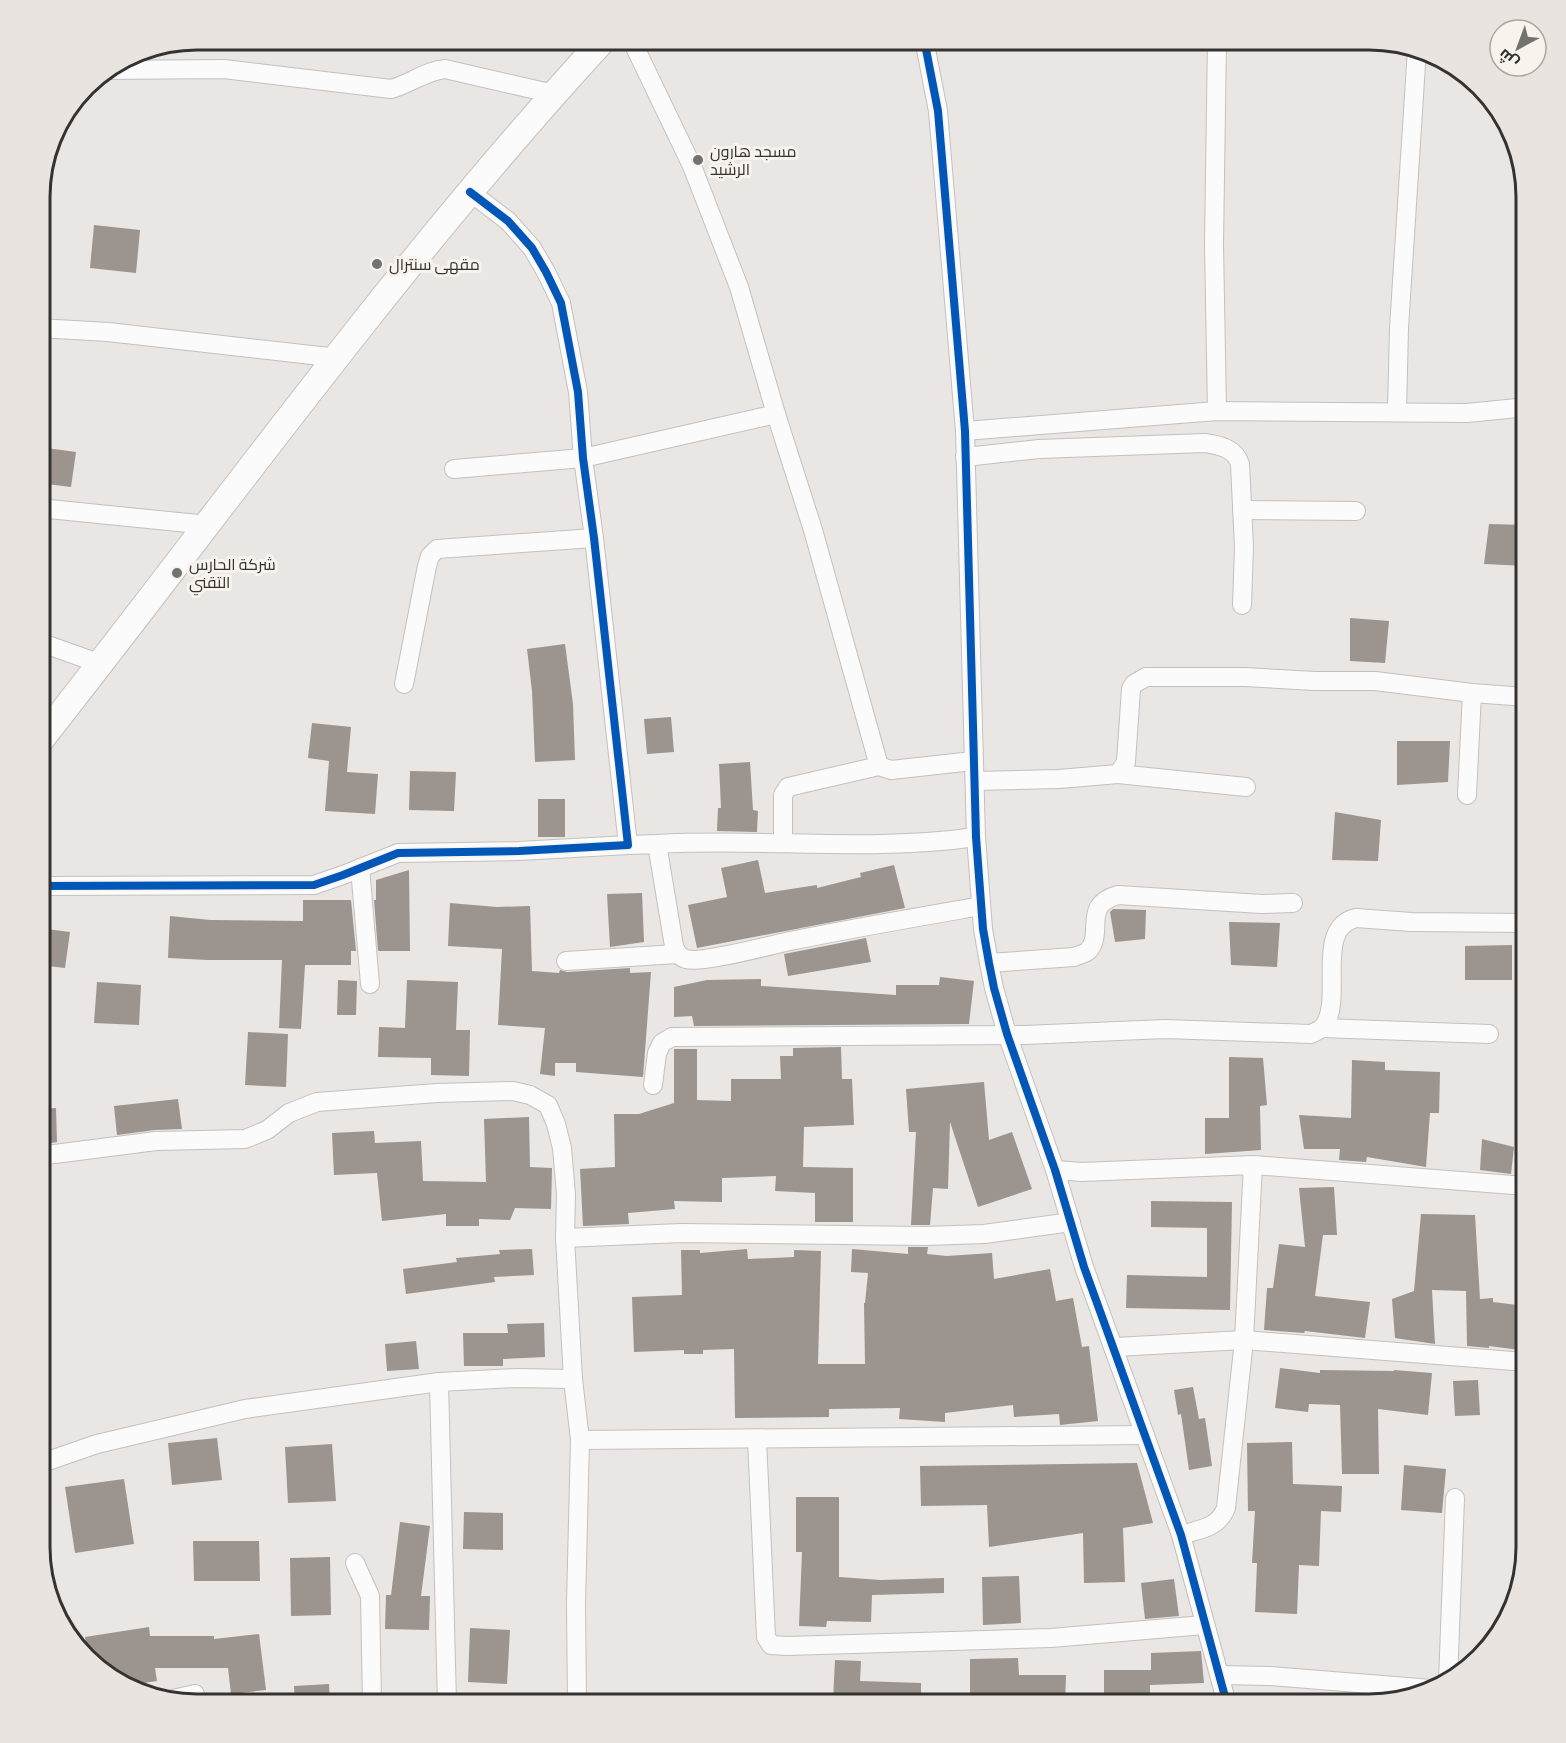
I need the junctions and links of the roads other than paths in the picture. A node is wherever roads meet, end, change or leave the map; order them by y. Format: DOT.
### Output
graph roads {
  1 [pos="594,50"];
  2 [pos="636,50"];
  3 [pos="926,50"];
  4 [pos="1217,50"];
  5 [pos="1416,57"];
  6 [pos="122,70"];
  7 [pos="554,94"];
  8 [pos="470,192"];
  9 [pos="50,329"];
  10 [pos="338,358"];
  11 [pos="1516,408"];
  12 [pos="1217,411"];
  13 [pos="1397,412"];
  14 [pos="776,414"];
  15 [pos="965,431"];
  16 [pos="965,457"];
  17 [pos="583,458"];
  18 [pos="454,469"];
  19 [pos="50,509"];
  20 [pos="1242,510"];
  21 [pos="1356,511"];
  22 [pos="208,525"];
  23 [pos="594,538"];
  24 [pos="1242,605"];
  25 [pos="50,646"];
  26 [pos="101,664"];
  27 [pos="404,684"];
  28 [pos="1472,693"];
  29 [pos="1516,696"];
  30 [pos="50,728"];
  31 [pos="973,761"];
  32 [pos="879,766"];
  33 [pos="1118,774"];
  34 [pos="975,781"];
  35 [pos="1246,787"];
  36 [pos="1467,795"];
  37 [pos="976,837"];
  38 [pos="783,843"];
  39 [pos="657,844"];
  40 [pos="628,845"];
  41 [pos="360,868"];
  42 [pos="50,886"];
  43 [pos="1293,903"];
  44 [pos="981,906"];
  45 [pos="1516,923"];
  46 [pos="677,954"];
  47 [pos="566,961"];
  48 [pos="989,963"];
  49 [pos="370,984"];
  50 [pos="1322,1028"];
  51 [pos="1007,1034"];
  52 [pos="1489,1034"];
  53 [pos="653,1085"];
  54 [pos="50,1154"];
  55 [pos="1253,1165"];
  56 [pos="1055,1170"];
  57 [pos="1516,1185"];
  58 [pos="1071,1222"];
  59 [pos="565,1238"];
  60 [pos="1245,1340"];
  61 [pos="1115,1347"];
  62 [pos="1516,1361"];
  63 [pos="573,1379"];
  64 [pos="439,1382"];
  65 [pos="1145,1435"];
  66 [pos="757,1439"];
  67 [pos="580,1440"];
  68 [pos="50,1460"];
  69 [pos="1455,1498"];
  70 [pos="1181,1535"];
  71 [pos="354,1563"];
  72 [pos="1204,1625"];
  73 [pos="1448,1670"];
  74 [pos="1220,1675"];
  75 [pos="1412,1687"];
  76 [pos="372,1694"];
  77 [pos="447,1694"];
  78 [pos="577,1694"];
  79 [pos="1225,1694"];
  1 -- 7 [label="main road"];
  2 -- 14 [label="street"];
  3 -- 15 [label="street"];
  4 -- 12 [label="street"];
  5 -- 13 [label="street"];
  6 -- 7 [label="street"];
  7 -- 8 [label="main road"];
  8 -- 10 [label="main road"];
  8 -- 17 [label="street"];
  9 -- 10 [label="street"];
  10 -- 22 [label="main road"];
  11 -- 13 [label="street"];
  12 -- 13 [label="street"];
  12 -- 15 [label="street"];
  14 -- 17 [label="street"];
  14 -- 32 [label="street"];
  15 -- 16 [label="street"];
  16 -- 20 [label="street"];
  16 -- 31 [label="street"];
  17 -- 18 [label="street"];
  17 -- 23 [label="street"];
  19 -- 22 [label="street"];
  20 -- 21 [label="street"];
  20 -- 24 [label="street"];
  22 -- 26 [label="main road"];
  23 -- 27 [label="street"];
  23 -- 40 [label="street"];
  25 -- 26 [label="street"];
  26 -- 30 [label="main road"];
  28 -- 29 [label="street"];
  28 -- 33 [label="street"];
  28 -- 36 [label="street"];
  31 -- 32 [label="street"];
  31 -- 34 [label="street"];
  32 -- 38 [label="street"];
  33 -- 34 [label="street"];
  33 -- 35 [label="street"];
  34 -- 37 [label="street"];
  37 -- 38 [label="street"];
  37 -- 44 [label="street"];
  38 -- 39 [label="street"];
  39 -- 40 [label="street"];
  39 -- 46 [label="street"];
  40 -- 41 [label="street"];
  41 -- 42 [label="street"];
  41 -- 49 [label="street"];
  43 -- 48 [label="street"];
  44 -- 46 [label="street"];
  44 -- 48 [label="street"];
  45 -- 50 [label="street"];
  46 -- 47 [label="street"];
  48 -- 51 [label="street"];
  50 -- 51 [label="street"];
  50 -- 52 [label="street"];
  51 -- 53 [label="street"];
  51 -- 56 [label="street"];
  54 -- 59 [label="street"];
  55 -- 56 [label="street"];
  55 -- 57 [label="street"];
  55 -- 60 [label="street"];
  56 -- 58 [label="street"];
  58 -- 59 [label="street"];
  58 -- 61 [label="street"];
  59 -- 63 [label="street"];
  60 -- 61 [label="street"];
  60 -- 62 [label="street"];
  60 -- 70 [label="street"];
  61 -- 65 [label="street"];
  63 -- 64 [label="street"];
  63 -- 67 [label="street"];
  64 -- 68 [label="street"];
  64 -- 77 [label="street"];
  65 -- 66 [label="street"];
  65 -- 70 [label="street"];
  66 -- 67 [label="street"];
  66 -- 72 [label="street"];
  67 -- 78 [label="street"];
  69 -- 73 [label="street"];
  70 -- 72 [label="street"];
  71 -- 76 [label="street"];
  72 -- 74 [label="street"];
  74 -- 75 [label="street"];
  74 -- 79 [label="street"];
}
